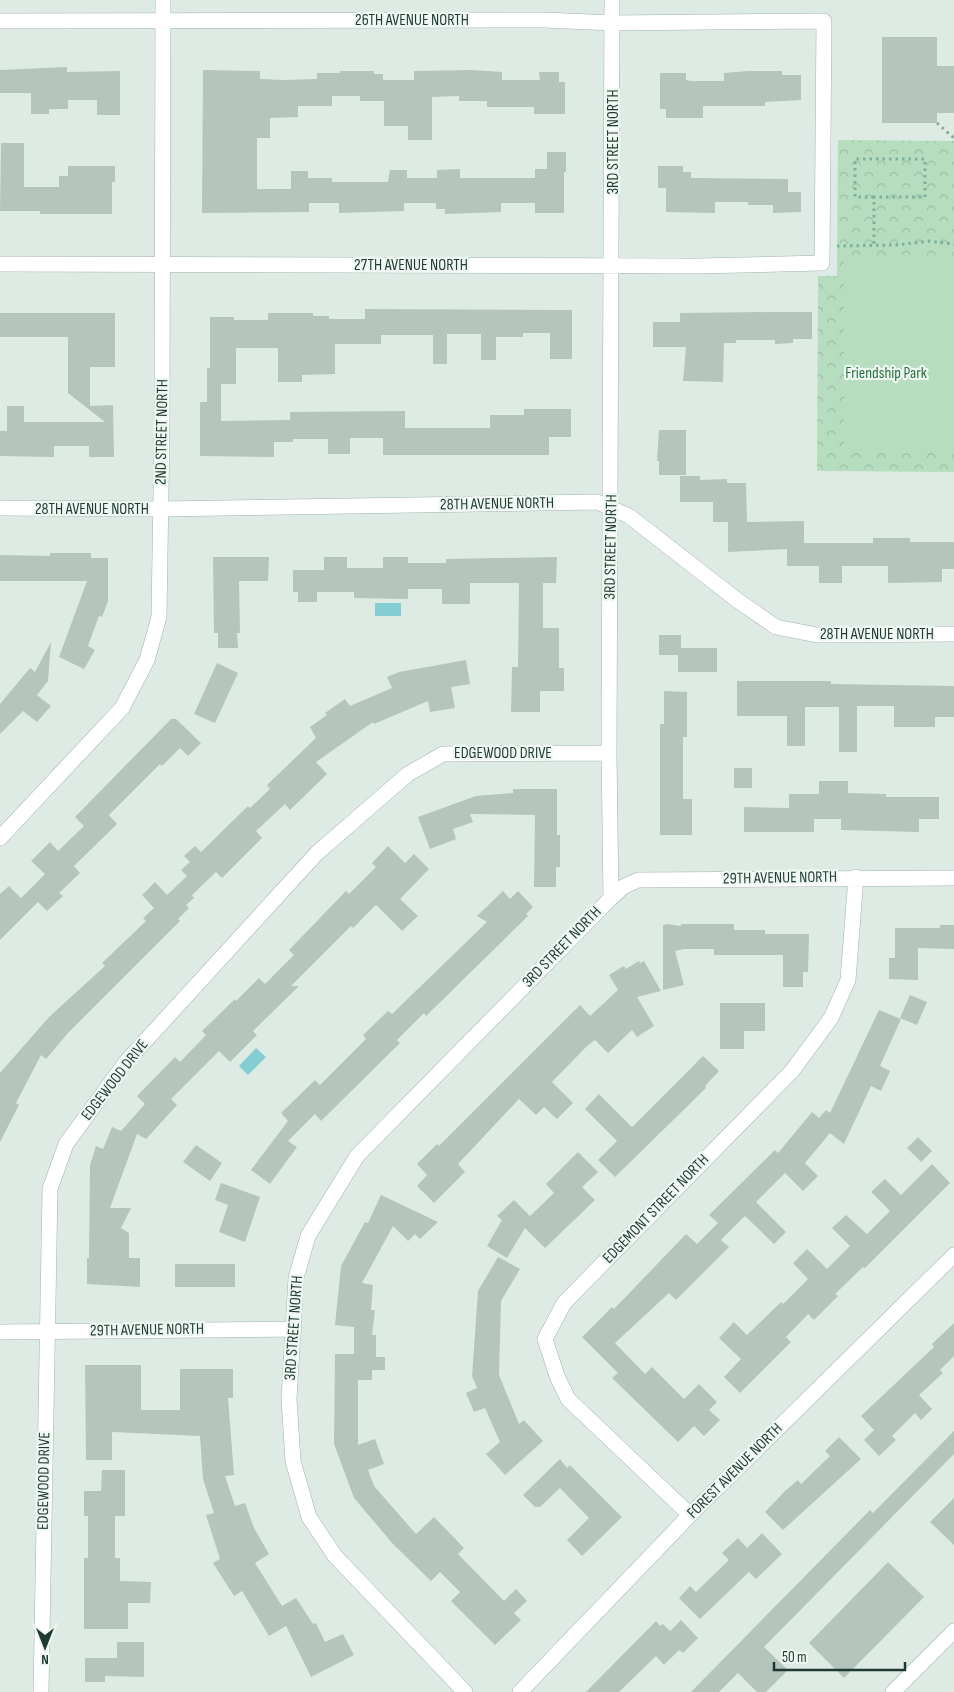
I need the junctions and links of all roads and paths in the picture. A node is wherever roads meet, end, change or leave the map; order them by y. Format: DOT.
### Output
graph roads {
  1 [pos="163,0"];
  2 [pos="612,0"];
  3 [pos="0,21"];
  4 [pos="163,21"];
  5 [pos="612,23"];
  6 [pos="937,123"];
  7 [pos="954,138"];
  8 [pos="874,197"];
  9 [pos="954,244"];
  10 [pos="874,246"];
  11 [pos="822,247"];
  12 [pos="0,264"];
  13 [pos="162,265"];
  14 [pos="613,266"];
  15 [pos="0,508"];
  16 [pos="611,508"];
  17 [pos="161,509"];
  18 [pos="954,634"];
  19 [pos="609,753"];
  20 [pos="0,838"];
  21 [pos="856,877"];
  22 [pos="954,878"];
  23 [pos="610,898"];
  24 [pos="954,1255"];
  25 [pos="294,1329"];
  26 [pos="46,1331"];
  27 [pos="0,1332"];
  28 [pos="690,1515"];
  29 [pos="954,1631"];
  30 [pos="40,1692"];
  31 [pos="465,1692"];
  32 [pos="520,1692"];
  33 [pos="893,1692"];
  1 -- 4 [label="street, 2ND STREET NORTH"];
  2 -- 5 [label="street, 3RD STREET NORTH"];
  3 -- 4 [label="street, 26TH AVENUE NORTH"];
  4 -- 5 [label="street, 26TH AVENUE NORTH"];
  4 -- 13 [label="street, 2ND STREET NORTH"];
  5 -- 11 [label="street, 26TH AVENUE NORTH"];
  5 -- 14 [label="street, 3RD STREET NORTH"];
  6 -- 7 [label="path"];
  8 -- 8 [label="path"];
  8 -- 10 [label="path"];
  9 -- 10 [label="path"];
  10 -- 11 [label="path"];
  11 -- 14 [label="street, 27TH AVENUE NORTH"];
  12 -- 13 [label="street, 27TH AVENUE NORTH"];
  13 -- 14 [label="street, 27TH AVENUE NORTH"];
  13 -- 17 [label="street, 2ND STREET NORTH"];
  14 -- 16 [label="street, 3RD STREET NORTH"];
  15 -- 17 [label="street, 28TH AVENUE NORTH"];
  16 -- 17 [label="street, 28TH AVENUE NORTH"];
  16 -- 18 [label="street, 28TH AVENUE NORTH"];
  16 -- 19 [label="street, 3RD STREET NORTH"];
  17 -- 20 [label="street, 2ND STREET NORTH"];
  19 -- 23 [label="street, 3RD STREET NORTH"];
  19 -- 26 [label="street, EDGEWOOD DRIVE"];
  21 -- 22 [label="street, 29TH AVENUE NORTH"];
  21 -- 23 [label="street, 29TH AVENUE NORTH"];
  21 -- 28 [label="street, EDGEMONT STREET NORTH"];
  23 -- 25 [label="street, 3RD STREET NORTH"];
  24 -- 28 [label="street, FOREST AVENUE NORTH"];
  25 -- 26 [label="street, 29TH AVENUE NORTH"];
  25 -- 31 [label="street, 3RD STREET NORTH"];
  26 -- 27 [label="street, 29TH AVENUE NORTH"];
  26 -- 30 [label="street, EDGEWOOD DRIVE"];
  28 -- 32 [label="street, FOREST AVENUE NORTH"];
  29 -- 33 [label="street"];
}
